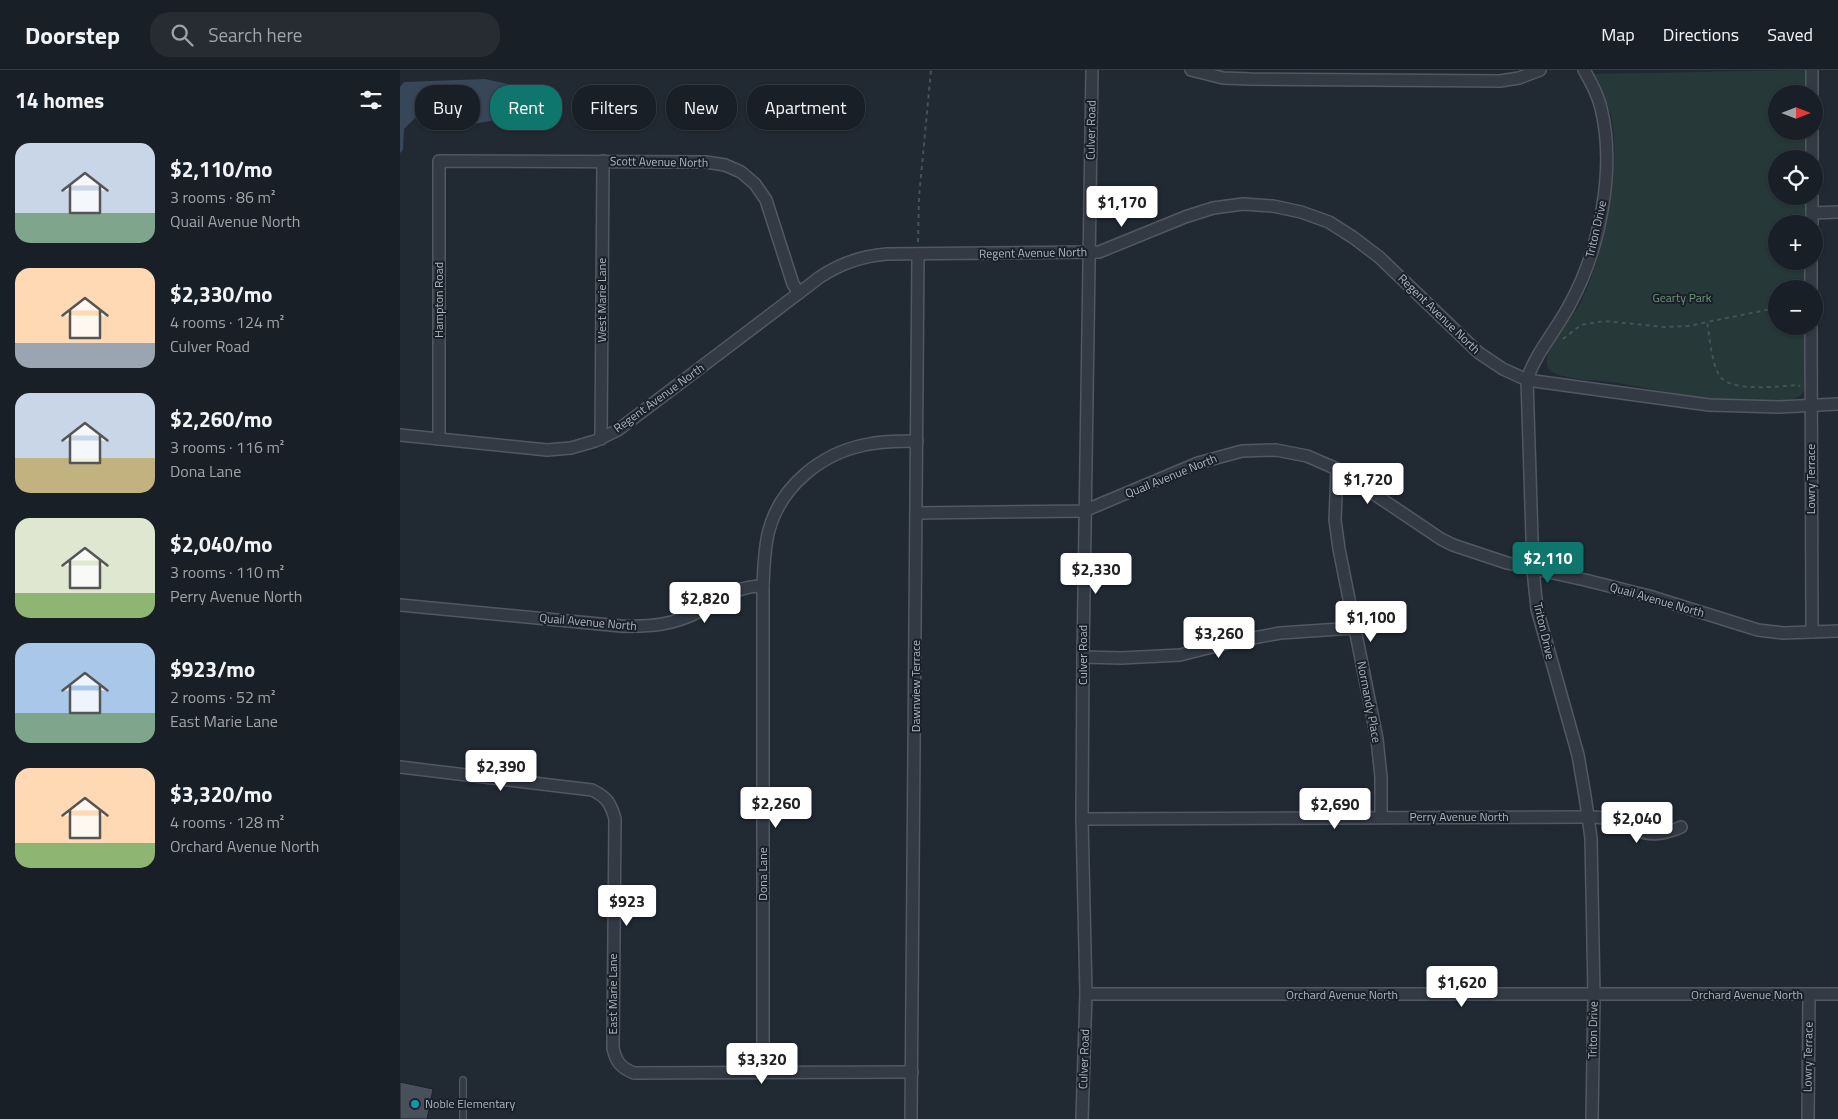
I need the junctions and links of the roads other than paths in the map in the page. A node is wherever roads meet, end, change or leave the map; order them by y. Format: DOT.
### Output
graph roads {
  1 [pos="1092,70"];
  2 [pos="1191,70"];
  3 [pos="1540,70"];
  4 [pos="1584,70"];
  5 [pos="1812,70"];
  6 [pos="1286,75"];
  7 [pos="1812,85"];
  8 [pos="439,161"];
  9 [pos="603,161"];
  10 [pos="1838,212"];
  11 [pos="1823,215"];
  12 [pos="918,248"];
  13 [pos="1089,253"];
  14 [pos="799,294"];
  15 [pos="1811,335"];
  16 [pos="1527,380"];
  17 [pos="1811,404"];
  18 [pos="1838,404"];
  19 [pos="400,435"];
  20 [pos="439,439"];
  21 [pos="601,439"];
  22 [pos="917,441"];
  23 [pos="1337,469"];
  24 [pos="1084,511"];
  25 [pos="917,513"];
  26 [pos="1533,570"];
  27 [pos="763,586"];
  28 [pos="400,605"];
  29 [pos="1355,628"];
  30 [pos="1838,631"];
  31 [pos="1812,632"];
  32 [pos="1083,657"];
  33 [pos="400,767"];
  34 [pos="1381,817"];
  35 [pos="1588,817"];
  36 [pos="1082,819"];
  37 [pos="1681,826"];
  38 [pos="1086,994"];
  39 [pos="1838,994"];
  40 [pos="1594,995"];
  41 [pos="1809,995"];
  42 [pos="763,1071"];
  43 [pos="912,1072"];
  44 [pos="463,1080"];
  45 [pos="463,1119"];
  46 [pos="911,1119"];
  47 [pos="1082,1119"];
  48 [pos="1592,1119"];
  49 [pos="1808,1119"];
  1 -- 13 [label="street, Culver Road"];
  2 -- 6 [label="street"];
  3 -- 6 [label="street"];
  4 -- 16 [label="street, Triton Drive"];
  5 -- 7 [label="street"];
  8 -- 9 [label="street, Scott Avenue North"];
  8 -- 20 [label="street, Hampton Road"];
  9 -- 14 [label="street, Scott Avenue North"];
  9 -- 21 [label="street, West Marie Lane"];
  10 -- 11 [label="street"];
  12 -- 13 [label="street, Regent Avenue North"];
  12 -- 14 [label="street, Regent Avenue North"];
  12 -- 22 [label="street, Dawnview Terrace"];
  13 -- 16 [label="street, Regent Avenue North"];
  13 -- 24 [label="street, Culver Road"];
  14 -- 21 [label="street, Regent Avenue North"];
  15 -- 17 [label="street, Lowry Terrace"];
  16 -- 17 [label="street, Regent Avenue North"];
  16 -- 26 [label="street, Triton Drive"];
  17 -- 18 [label="street, Regent Avenue North"];
  17 -- 31 [label="street, Lowry Terrace"];
  19 -- 20 [label="street, Regent Avenue North"];
  20 -- 21 [label="street, Regent Avenue North"];
  22 -- 25 [label="street, Dawnview Terrace"];
  22 -- 27 [label="street"];
  23 -- 24 [label="street, Quail Avenue North"];
  23 -- 26 [label="street, Quail Avenue North"];
  23 -- 29 [label="street, Normandy Place"];
  24 -- 25 [label="street, Quail Avenue North"];
  24 -- 32 [label="street, Culver Road"];
  25 -- 43 [label="street, Dawnview Terrace"];
  26 -- 31 [label="street, Quail Avenue North"];
  26 -- 35 [label="street, Triton Drive"];
  27 -- 28 [label="street, Quail Avenue North"];
  27 -- 42 [label="street, Dona Lane"];
  29 -- 32 [label="street"];
  29 -- 34 [label="street, Normandy Place"];
  30 -- 31 [label="street, Quail Avenue North"];
  32 -- 36 [label="street, Culver Road"];
  33 -- 42 [label="street, East Marie Lane"];
  34 -- 35 [label="street, Perry Avenue North"];
  34 -- 36 [label="street, Perry Avenue North"];
  35 -- 37 [label="street, Perry Avenue North"];
  35 -- 40 [label="street, Triton Drive"];
  36 -- 38 [label="street, Culver Road"];
  38 -- 40 [label="street, Orchard Avenue North"];
  38 -- 47 [label="street, Culver Road"];
  39 -- 41 [label="street, Orchard Avenue North"];
  40 -- 41 [label="street, Orchard Avenue North"];
  40 -- 48 [label="street, Triton Drive"];
  41 -- 49 [label="street, Lowry Terrace"];
  42 -- 43 [label="street"];
  43 -- 46 [label="street, Dawnview Terrace"];
  44 -- 45 [label="lane"];
}
